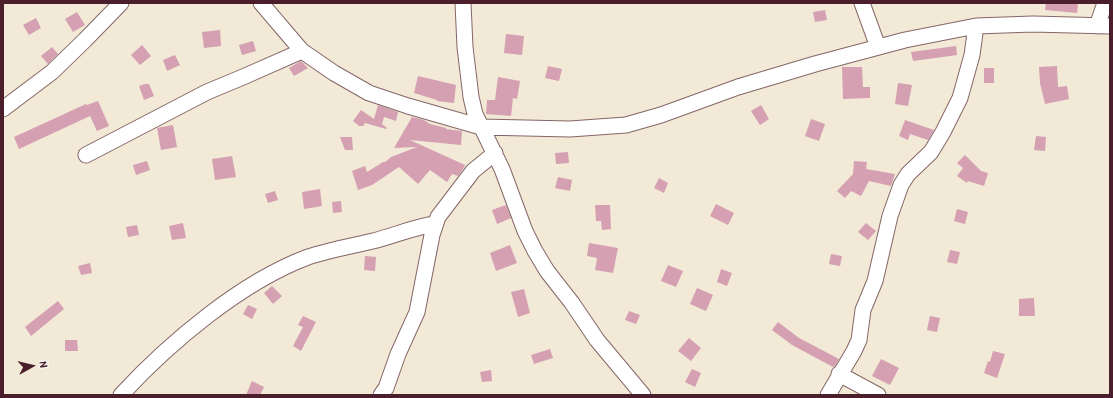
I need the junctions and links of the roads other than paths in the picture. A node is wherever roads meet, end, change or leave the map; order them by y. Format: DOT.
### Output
graph roads {
  1 [pos="121,3"];
  2 [pos="261,3"];
  3 [pos="463,3"];
  4 [pos="862,3"];
  5 [pos="1105,3"];
  6 [pos="976,26"];
  7 [pos="1103,26"];
  8 [pos="878,47"];
  9 [pos="302,51"];
  10 [pos="3,109"];
  11 [pos="481,127"];
  12 [pos="495,154"];
  13 [pos="86,155"];
  14 [pos="435,224"];
  15 [pos="839,374"];
  16 [pos="121,395"];
  17 [pos="381,395"];
  18 [pos="643,395"];
  19 [pos="828,395"];
  20 [pos="878,395"];
  1 -- 10 [label="street"];
  2 -- 9 [label="street"];
  3 -- 11 [label="street"];
  4 -- 8 [label="street"];
  5 -- 7 [label="street"];
  6 -- 7 [label="street"];
  6 -- 8 [label="street"];
  6 -- 15 [label="street"];
  8 -- 11 [label="street"];
  9 -- 11 [label="street"];
  9 -- 13 [label="street"];
  11 -- 12 [label="street"];
  12 -- 14 [label="street"];
  12 -- 18 [label="street"];
  14 -- 16 [label="street"];
  14 -- 17 [label="street"];
  15 -- 19 [label="street"];
  15 -- 20 [label="street"];
}
